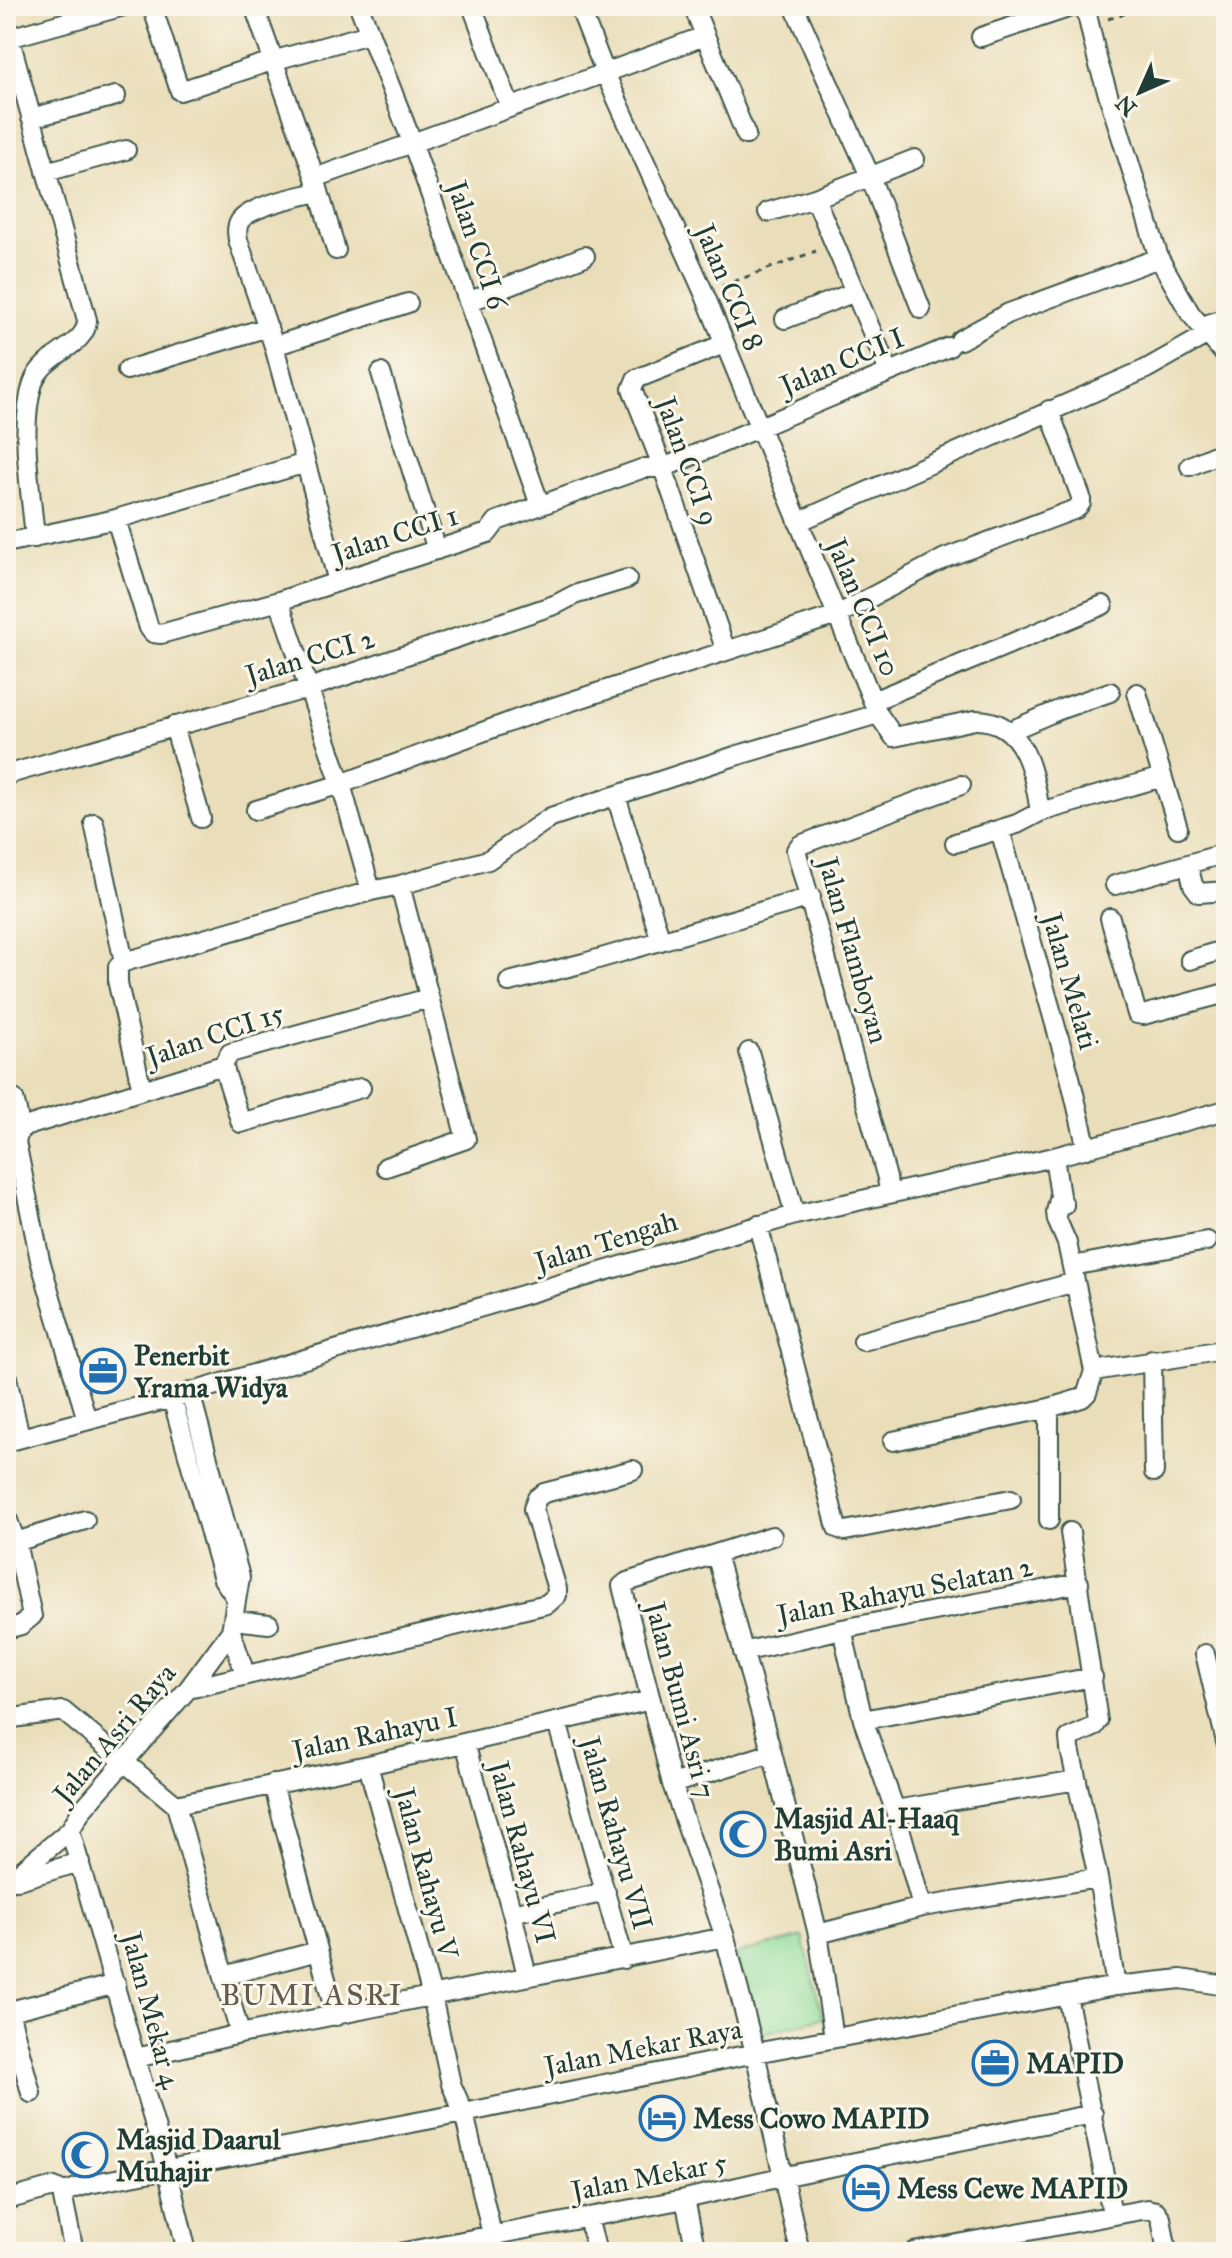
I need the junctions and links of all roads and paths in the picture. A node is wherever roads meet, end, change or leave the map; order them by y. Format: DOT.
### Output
graph roads {
  1 [pos="124,6"];
  2 [pos="152,6"];
  3 [pos="254,6"];
  4 [pos="359,6"];
  5 [pos="472,6"];
  6 [pos="579,6"];
  7 [pos="693,6"];
  8 [pos="794,6"];
  9 [pos="1074,6"];
  10 [pos="1085,6"];
  11 [pos="1148,6"];
  12 [pos="1089,25"];
  13 [pos="8,32"];
  14 [pos="369,34"];
  15 [pos="704,36"];
  16 [pos="981,37"];
  17 [pos="272,61"];
  18 [pos="606,75"];
  19 [pos="116,96"];
  20 [pos="510,107"];
  21 [pos="31,118"];
  22 [pos="746,135"];
  23 [pos="412,142"];
  24 [pos="126,150"];
  25 [pos="915,159"];
  26 [pos="46,172"];
  27 [pos="870,176"];
  28 [pos="316,185"];
  29 [pos="815,198"];
  30 [pos="768,212"];
  31 [pos="835,244"];
  32 [pos="336,250"];
  33 [pos="585,256"];
  34 [pos="1159,258"];
  35 [pos="855,292"];
  36 [pos="704,293"];
  37 [pos="468,302"];
  38 [pos="408,303"];
  39 [pos="921,309"];
  40 [pos="1226,318"];
  41 [pos="785,319"];
  42 [pos="268,327"];
  43 [pos="1205,330"];
  44 [pos="724,344"];
  45 [pos="274,346"];
  46 [pos="1226,356"];
  47 [pos="127,370"];
  48 [pos="889,372"];
  49 [pos="381,373"];
  50 [pos="1049,410"];
  51 [pos="758,427"];
  52 [pos="1226,450"];
  53 [pos="306,463"];
  54 [pos="1190,466"];
  55 [pos="663,468"];
  56 [pos="540,505"];
  57 [pos="116,519"];
  58 [pos="798,522"];
  59 [pos="35,538"];
  60 [pos="6,543"];
  61 [pos="437,550"];
  62 [pos="627,579"];
  63 [pos="338,582"];
  64 [pos="279,601"];
  65 [pos="1103,605"];
  66 [pos="837,615"];
  67 [pos="726,651"];
  68 [pos="309,688"];
  69 [pos="1110,692"];
  70 [pos="1137,693"];
  71 [pos="876,707"];
  72 [pos="174,726"];
  73 [pos="1010,731"];
  74 [pos="6,775"];
  75 [pos="1162,777"];
  76 [pos="341,784"];
  77 [pos="961,785"];
  78 [pos="616,796"];
  79 [pos="256,810"];
  80 [pos="1040,812"];
  81 [pos="201,818"];
  82 [pos="94,823"];
  83 [pos="1178,828"];
  84 [pos="1000,830"];
  85 [pos="955,843"];
  86 [pos="1226,853"];
  87 [pos="1188,864"];
  88 [pos="400,885"];
  89 [pos="1115,885"];
  90 [pos="371,891"];
  91 [pos="1226,891"];
  92 [pos="811,897"];
  93 [pos="1110,918"];
  94 [pos="661,941"];
  95 [pos="1226,949"];
  96 [pos="1190,960"];
  97 [pos="124,962"];
  98 [pos="509,982"];
  99 [pos="1226,993"];
  100 [pos="429,998"];
  101 [pos="749,1052"];
  102 [pos="223,1065"];
  103 [pos="361,1088"];
  104 [pos="142,1090"];
  105 [pos="6,1096"];
  106 [pos="1226,1110"];
  107 [pos="21,1128"];
  108 [pos="1087,1149"];
  109 [pos="1054,1157"];
  110 [pos="386,1167"];
  111 [pos="889,1192"];
  112 [pos="795,1215"];
  113 [pos="758,1225"];
  114 [pos="1207,1241"];
  115 [pos="1073,1274"];
  116 [pos="863,1341"];
  117 [pos="1223,1350"];
  118 [pos="1152,1360"];
  119 [pos="1094,1371"];
  120 [pos="6,1373"];
  121 [pos="181,1395"];
  122 [pos="1049,1408"];
  123 [pos="87,1420"];
  124 [pos="13,1440"];
  125 [pos="893,1441"];
  126 [pos="633,1470"];
  127 [pos="1154,1472"];
  128 [pos="1011,1499"];
  129 [pos="6,1515"];
  130 [pos="85,1520"];
  131 [pos="1049,1520"];
  132 [pos="1070,1532"];
  133 [pos="772,1536"];
  134 [pos="16,1542"];
  135 [pos="716,1554"];
  136 [pos="1079,1583"];
  137 [pos="269,1624"];
  138 [pos="232,1626"];
  139 [pos="6,1629"];
  140 [pos="842,1629"];
  141 [pos="743,1652"];
  142 [pos="1205,1654"];
  143 [pos="245,1674"];
  144 [pos="1093,1677"];
  145 [pos="188,1689"];
  146 [pos="651,1700"];
  147 [pos="6,1719"];
  148 [pos="863,1720"];
  149 [pos="557,1722"];
  150 [pos="1226,1742"];
  151 [pos="465,1743"];
  152 [pos="772,1753"];
  153 [pos="125,1762"];
  154 [pos="368,1765"];
  155 [pos="1077,1780"];
  156 [pos="273,1784"];
  157 [pos="672,1784"];
  158 [pos="176,1805"];
  159 [pos="895,1810"];
  160 [pos="70,1830"];
  161 [pos="80,1862"];
  162 [pos="1098,1878"];
  163 [pos="8,1883"];
  164 [pos="606,1892"];
  165 [pos="922,1907"];
  166 [pos="512,1913"];
  167 [pos="818,1934"];
  168 [pos="725,1937"];
  169 [pos="318,1951"];
  170 [pos="624,1959"];
  171 [pos="224,1976"];
  172 [pos="527,1976"];
  173 [pos="116,1984"];
  174 [pos="1116,1986"];
  175 [pos="1226,1986"];
  176 [pos="432,1996"];
  177 [pos="1067,1996"];
  178 [pos="8,2011"];
  179 [pos="336,2016"];
  180 [pos="240,2034"];
  181 [pos="834,2038"];
  182 [pos="755,2053"];
  183 [pos="136,2058"];
  184 [pos="31,2093"];
  185 [pos="464,2113"];
  186 [pos="1093,2114"];
  187 [pos="167,2168"];
  188 [pos="781,2177"];
  189 [pos="68,2190"];
  190 [pos="685,2199"];
  191 [pos="6,2200"];
  192 [pos="1112,2213"];
  193 [pos="588,2218"];
  194 [pos="494,2243"];
  195 [pos="70,2251"];
  196 [pos="187,2252"];
  197 [pos="404,2252"];
  198 [pos="597,2252"];
  199 [pos="696,2252"];
  200 [pos="800,2252"];
  201 [pos="914,2252"];
  202 [pos="1167,2252"];
  1 -- 13 [label="street"];
  2 -- 17 [label="street"];
  3 -- 17 [label="street"];
  4 -- 14 [label="street, Jalan CCI 6"];
  5 -- 20 [label="street"];
  6 -- 18 [label="street, Jalan CCI 8"];
  7 -- 15 [label="street"];
  8 -- 27 [label="street"];
  9 -- 16 [label="street"];
  10 -- 12 [label="street"];
  11 -- 12 [label="path"];
  12 -- 34 [label="street"];
  13 -- 21 [label="street"];
  14 -- 17 [label="street"];
  14 -- 23 [label="street, Jalan CCI 6"];
  15 -- 18 [label="street"];
  15 -- 22 [label="street"];
  17 -- 28 [label="street"];
  18 -- 20 [label="street"];
  18 -- 36 [label="street, Jalan CCI 8"];
  19 -- 21 [label="street"];
  20 -- 23 [label="street"];
  21 -- 26 [label="street"];
  23 -- 28 [label="street"];
  23 -- 37 [label="street, Jalan CCI 6"];
  24 -- 26 [label="street"];
  25 -- 27 [label="street"];
  26 -- 59 [label="street"];
  27 -- 29 [label="street"];
  27 -- 39 [label="street"];
  28 -- 32 [label="street"];
  28 -- 42 [label="street"];
  29 -- 30 [label="street"];
  29 -- 31 [label="street"];
  31 -- 35 [label="street"];
  31 -- 36 [label="path"];
  33 -- 37 [label="street"];
  34 -- 43 [label="street"];
  34 -- 48 [label="street, Jalan CCI I"];
  35 -- 41 [label="street"];
  35 -- 48 [label="street"];
  36 -- 44 [label="street, Jalan CCI 8"];
  37 -- 56 [label="street, Jalan CCI 6"];
  38 -- 45 [label="street"];
  40 -- 43 [label="street"];
  42 -- 45 [label="street"];
  42 -- 47 [label="street"];
  43 -- 46 [label="street"];
  43 -- 50 [label="street"];
  44 -- 51 [label="street, Jalan CCI 8"];
  44 -- 55 [label="street, Jalan CCI 9"];
  45 -- 53 [label="street"];
  48 -- 51 [label="street, Jalan CCI I"];
  49 -- 61 [label="street"];
  50 -- 58 [label="street"];
  50 -- 66 [label="street"];
  51 -- 55 [label="street, Jalan CCI 1"];
  51 -- 58 [label="street, Jalan CCI 8"];
  52 -- 54 [label="street"];
  53 -- 57 [label="street"];
  53 -- 63 [label="street"];
  55 -- 56 [label="street, Jalan CCI 1"];
  55 -- 67 [label="street, Jalan CCI 9"];
  56 -- 61 [label="street, Jalan CCI 1"];
  57 -- 59 [label="street"];
  57 -- 64 [label="street, Jalan CCI 1"];
  58 -- 66 [label="street, Jalan CCI 10"];
  59 -- 60 [label="street"];
  61 -- 63 [label="street, Jalan CCI 1"];
  62 -- 68 [label="street, Jalan CCI 2"];
  63 -- 64 [label="street, Jalan CCI 1"];
  64 -- 68 [label="street"];
  65 -- 71 [label="street"];
  66 -- 67 [label="street"];
  66 -- 71 [label="street, Jalan CCI 10"];
  67 -- 76 [label="street"];
  68 -- 72 [label="street, Jalan CCI 2"];
  68 -- 76 [label="street"];
  69 -- 73 [label="street"];
  70 -- 75 [label="street"];
  71 -- 73 [label="street"];
  71 -- 78 [label="street"];
  72 -- 74 [label="street, Jalan CCI 2"];
  72 -- 81 [label="street"];
  73 -- 80 [label="street"];
  75 -- 80 [label="street"];
  75 -- 83 [label="street"];
  76 -- 79 [label="street"];
  76 -- 90 [label="street"];
  77 -- 92 [label="street, Jalan Flamboyan"];
  78 -- 88 [label="street"];
  78 -- 94 [label="street"];
  80 -- 84 [label="street"];
  82 -- 97 [label="street"];
  84 -- 85 [label="street"];
  84 -- 108 [label="street, Jalan Melati"];
  86 -- 87 [label="street"];
  87 -- 89 [label="street"];
  87 -- 91 [label="street"];
  88 -- 90 [label="street"];
  88 -- 100 [label="street"];
  90 -- 97 [label="street"];
  92 -- 94 [label="street"];
  92 -- 111 [label="street, Jalan Flamboyan"];
  93 -- 99 [label="street"];
  94 -- 98 [label="street"];
  95 -- 96 [label="street"];
  97 -- 104 [label="street"];
  100 -- 102 [label="street, Jalan CCI 15"];
  100 -- 110 [label="street"];
  101 -- 112 [label="street"];
  102 -- 103 [label="street"];
  102 -- 104 [label="street, Jalan CCI 15"];
  104 -- 107 [label="street, Jalan CCI 15"];
  105 -- 107 [label="street"];
  106 -- 108 [label="street, Jalan Tengah"];
  107 -- 123 [label="street"];
  108 -- 109 [label="street, Jalan Tengah"];
  109 -- 111 [label="street, Jalan Tengah"];
  109 -- 115 [label="street"];
  111 -- 112 [label="street, Jalan Tengah"];
  112 -- 113 [label="street, Jalan Tengah"];
  113 -- 121 [label="street, Jalan Tengah"];
  113 -- 128 [label="street"];
  114 -- 115 [label="street"];
  115 -- 116 [label="street"];
  115 -- 119 [label="street"];
  117 -- 118 [label="street"];
  118 -- 119 [label="street"];
  118 -- 127 [label="street"];
  119 -- 122 [label="street"];
  120 -- 124 [label="street"];
  121 -- 123 [label="street, Jalan Tengah"];
  121 -- 138 [label="street, Jalan Asri Raya"];
  122 -- 125 [label="street"];
  122 -- 131 [label="street"];
  123 -- 124 [label="street, Jalan Tengah"];
  126 -- 143 [label="street"];
  129 -- 134 [label="street"];
  130 -- 134 [label="street"];
  132 -- 136 [label="street"];
  133 -- 135 [label="street"];
  134 -- 139 [label="street"];
  135 -- 141 [label="street"];
  135 -- 146 [label="street, Jalan Bumi Asri 7"];
  136 -- 140 [label="street, Jalan Rahayu Selatan 2"];
  136 -- 144 [label="street"];
  137 -- 138 [label="street"];
  138 -- 143 [label="street"];
  138 -- 145 [label="street, Jalan Asri Raya"];
  140 -- 141 [label="street, Jalan Rahayu Selatan 2"];
  140 -- 148 [label="street"];
  141 -- 152 [label="street"];
  142 -- 150 [label="street"];
  143 -- 145 [label="street"];
  144 -- 148 [label="street"];
  144 -- 155 [label="street"];
  145 -- 153 [label="street, Jalan Asri Raya"];
  146 -- 149 [label="street, Jalan Rahayu I"];
  146 -- 157 [label="street, Jalan Bumi Asri 7"];
  147 -- 153 [label="street"];
  148 -- 159 [label="street"];
  149 -- 151 [label="street, Jalan Rahayu I"];
  149 -- 164 [label="street, Jalan Rahayu VII"];
  151 -- 154 [label="street, Jalan Rahayu I"];
  151 -- 166 [label="street, Jalan Rahayu VI"];
  152 -- 157 [label="street"];
  152 -- 167 [label="street"];
  153 -- 158 [label="street"];
  153 -- 160 [label="street, Jalan Asri Raya"];
  154 -- 156 [label="street, Jalan Rahayu I"];
  154 -- 176 [label="street, Jalan Rahayu V"];
  155 -- 159 [label="street"];
  155 -- 162 [label="street"];
  156 -- 158 [label="street, Jalan Rahayu I"];
  156 -- 169 [label="street"];
  157 -- 168 [label="street, Jalan Bumi Asri 7"];
  158 -- 171 [label="street"];
  159 -- 165 [label="street"];
  160 -- 161 [label="street, Jalan Mekar 4"];
  160 -- 163 [label="street, Jalan Asri Raya"];
  161 -- 163 [label="street"];
  161 -- 173 [label="street, Jalan Mekar 4"];
  162 -- 165 [label="street"];
  162 -- 174 [label="street"];
  164 -- 166 [label="street"];
  164 -- 170 [label="street, Jalan Rahayu VII"];
  165 -- 167 [label="street"];
  166 -- 172 [label="street, Jalan Rahayu VI"];
  167 -- 181 [label="street"];
  168 -- 170 [label="street"];
  168 -- 182 [label="street, Jalan Bumi Asri 7"];
  169 -- 171 [label="street"];
  169 -- 179 [label="street"];
  170 -- 172 [label="street"];
  171 -- 180 [label="street"];
  172 -- 176 [label="street"];
  173 -- 178 [label="street"];
  173 -- 183 [label="street, Jalan Mekar 4"];
  174 -- 175 [label="street, Jalan Mekar Raya"];
  174 -- 177 [label="street, Jalan Mekar Raya"];
  176 -- 179 [label="street"];
  176 -- 185 [label="street, Jalan Rahayu V"];
  177 -- 181 [label="street, Jalan Mekar Raya"];
  177 -- 186 [label="street"];
  178 -- 184 [label="street"];
  179 -- 180 [label="street"];
  180 -- 183 [label="street"];
  181 -- 182 [label="street, Jalan Mekar Raya"];
  182 -- 185 [label="street, Jalan Mekar Raya"];
  182 -- 188 [label="street, Jalan Bumi Asri 7"];
  183 -- 187 [label="street, Jalan Mekar 4"];
  185 -- 187 [label="street, Jalan Mekar Raya"];
  185 -- 194 [label="street, Jalan Rahayu V"];
  186 -- 188 [label="street, Jalan Mekar 5"];
  186 -- 192 [label="street"];
  187 -- 189 [label="street, Jalan Mekar Raya"];
  187 -- 196 [label="street, Jalan Mekar 4"];
  188 -- 190 [label="street, Jalan Mekar 5"];
  188 -- 200 [label="street, Jalan Bumi Asri 7"];
  189 -- 191 [label="street, Jalan Mekar Raya"];
  189 -- 195 [label="street"];
  190 -- 193 [label="street, Jalan Mekar 5"];
  190 -- 199 [label="street"];
  192 -- 201 [label="street"];
  192 -- 202 [label="street"];
  193 -- 194 [label="street, Jalan Mekar 5"];
  193 -- 198 [label="street"];
  194 -- 197 [label="street, Jalan Mekar 5"];
}
